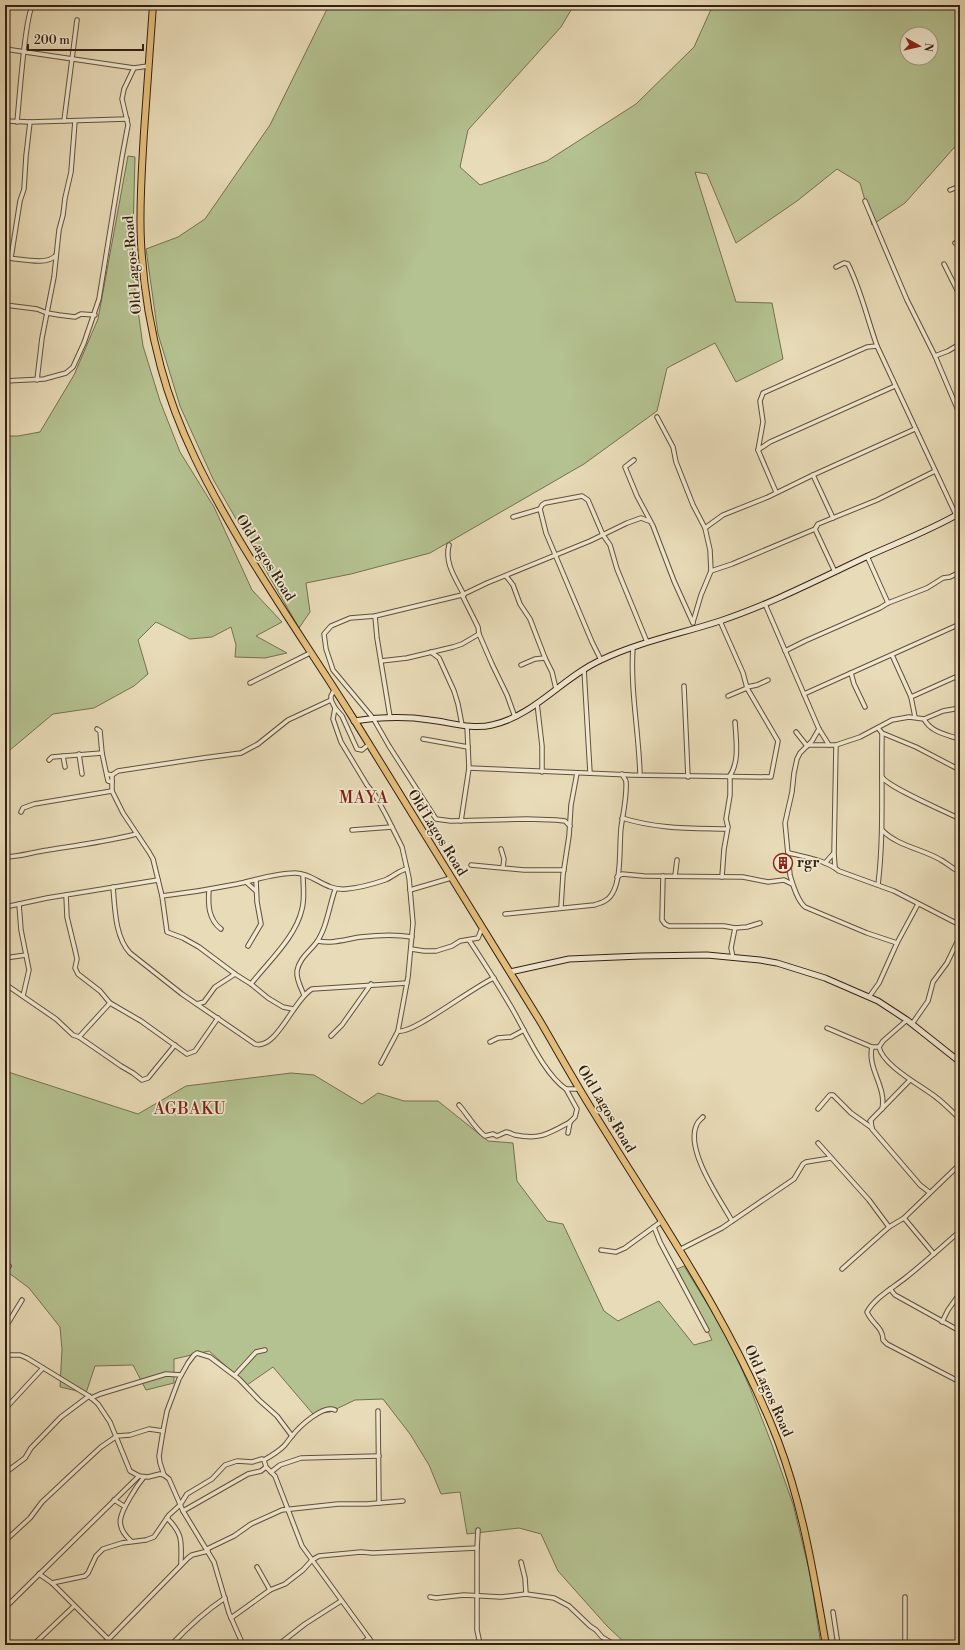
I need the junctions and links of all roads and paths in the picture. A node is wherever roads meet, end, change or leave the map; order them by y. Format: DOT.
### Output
graph roads {
  1 [pos="33,5"];
  2 [pos="153,5"];
  3 [pos="77,20"];
  4 [pos="5,49"];
  5 [pos="24,51"];
  6 [pos="73,60"];
  7 [pos="148,66"];
  8 [pos="134,68"];
  9 [pos="127,119"];
  10 [pos="5,121"];
  11 [pos="64,121"];
  12 [pos="75,121"];
  13 [pos="17,122"];
  14 [pos="30,122"];
  15 [pos="960,186"];
  16 [pos="950,190"];
  17 [pos="865,201"];
  18 [pos="960,241"];
  19 [pos="955,243"];
  20 [pos="55,256"];
  21 [pos="5,258"];
  22 [pos="10,258"];
  23 [pos="944,264"];
  24 [pos="836,267"];
  25 [pos="960,295"];
  26 [pos="5,305"];
  27 [pos="46,313"];
  28 [pos="95,315"];
  29 [pos="960,344"];
  30 [pos="877,346"];
  31 [pos="936,356"];
  32 [pos="37,380"];
  33 [pos="5,381"];
  34 [pos="895,386"];
  35 [pos="960,415"];
  36 [pos="657,417"];
  37 [pos="915,429"];
  38 [pos="758,450"];
  39 [pos="634,460"];
  40 [pos="936,471"];
  41 [pos="813,475"];
  42 [pos="776,492"];
  43 [pos="540,509"];
  44 [pos="958,514"];
  45 [pos="513,517"];
  46 [pos="833,518"];
  47 [pos="649,521"];
  48 [pos="705,528"];
  49 [pos="816,529"];
  50 [pos="603,535"];
  51 [pos="449,545"];
  52 [pos="555,555"];
  53 [pos="867,556"];
  54 [pos="711,571"];
  55 [pos="835,572"];
  56 [pos="960,572"];
  57 [pos="506,576"];
  58 [pos="463,595"];
  59 [pos="888,603"];
  60 [pos="765,604"];
  61 [pos="375,616"];
  62 [pos="720,621"];
  63 [pos="693,622"];
  64 [pos="960,624"];
  65 [pos="694,628"];
  66 [pos="479,634"];
  67 [pos="647,642"];
  68 [pos="633,647"];
  69 [pos="785,651"];
  70 [pos="431,652"];
  71 [pos="310,653"];
  72 [pos="892,655"];
  73 [pos="544,658"];
  74 [pos="601,660"];
  75 [pos="381,661"];
  76 [pos="521,665"];
  77 [pos="584,669"];
  78 [pos="852,673"];
  79 [pos="960,675"];
  80 [pos="768,680"];
  81 [pos="250,683"];
  82 [pos="684,686"];
  83 [pos="747,688"];
  84 [pos="556,689"];
  85 [pos="334,690"];
  86 [pos="804,694"];
  87 [pos="728,696"];
  88 [pos="911,697"];
  89 [pos="331,700"];
  90 [pos="537,703"];
  91 [pos="865,707"];
  92 [pos="335,708"];
  93 [pos="960,708"];
  94 [pos="390,717"];
  95 [pos="514,717"];
  96 [pos="915,717"];
  97 [pos="373,718"];
  98 [pos="924,719"];
  99 [pos="354,721"];
  100 [pos="735,722"];
  101 [pos="465,725"];
  102 [pos="878,728"];
  103 [pos="97,729"];
  104 [pos="819,729"];
  105 [pos="796,732"];
  106 [pos="882,733"];
  107 [pos="956,738"];
  108 [pos="423,739"];
  109 [pos="353,741"];
  110 [pos="368,745"];
  111 [pos="828,745"];
  112 [pos="836,745"];
  113 [pos="808,746"];
  114 [pos="345,747"];
  115 [pos="468,747"];
  116 [pos="102,753"];
  117 [pos="79,754"];
  118 [pos="63,756"];
  119 [pos="49,760"];
  120 [pos="65,767"];
  121 [pos="469,768"];
  122 [pos="960,770"];
  123 [pos="542,772"];
  124 [pos="577,773"];
  125 [pos="590,773"];
  126 [pos="82,774"];
  127 [pos="107,774"];
  128 [pos="622,774"];
  129 [pos="112,775"];
  130 [pos="631,775"];
  131 [pos="640,776"];
  132 [pos="881,776"];
  133 [pos="688,777"];
  134 [pos="728,779"];
  135 [pos="626,781"];
  136 [pos="112,782"];
  137 [pos="112,791"];
  138 [pos="21,812"];
  139 [pos="570,816"];
  140 [pos="622,818"];
  141 [pos="960,819"];
  142 [pos="461,821"];
  143 [pos="565,821"];
  144 [pos="570,826"];
  145 [pos="392,827"];
  146 [pos="727,829"];
  147 [pos="352,830"];
  148 [pos="136,834"];
  149 [pos="884,836"];
  150 [pos="502,849"];
  151 [pos="789,853"];
  152 [pos="834,853"];
  153 [pos="5,857"];
  154 [pos="677,860"];
  155 [pos="405,861"];
  156 [pos="825,863"];
  157 [pos="471,865"];
  158 [pos="503,867"];
  159 [pos="835,867"];
  160 [pos="407,869"];
  161 [pos="618,869"];
  162 [pos="564,870"];
  163 [pos="398,872"];
  164 [pos="960,872"];
  165 [pos="622,874"];
  166 [pos="303,875"];
  167 [pos="790,875"];
  168 [pos="663,876"];
  169 [pos="675,876"];
  170 [pos="617,877"];
  171 [pos="722,877"];
  172 [pos="451,878"];
  173 [pos="158,880"];
  174 [pos="256,880"];
  175 [pos="784,880"];
  176 [pos="246,882"];
  177 [pos="792,884"];
  178 [pos="878,885"];
  179 [pos="114,887"];
  180 [pos="209,890"];
  181 [pos="335,890"];
  182 [pos="410,890"];
  183 [pos="256,891"];
  184 [pos="66,895"];
  185 [pos="162,896"];
  186 [pos="19,904"];
  187 [pos="918,904"];
  188 [pos="5,907"];
  189 [pos="561,907"];
  190 [pos="505,914"];
  191 [pos="760,923"];
  192 [pos="960,925"];
  193 [pos="482,928"];
  194 [pos="735,928"];
  195 [pos="220,929"];
  196 [pos="960,936"];
  197 [pos="412,937"];
  198 [pos="469,940"];
  199 [pos="318,941"];
  200 [pos="897,943"];
  201 [pos="248,946"];
  202 [pos="731,948"];
  203 [pos="411,949"];
  204 [pos="26,955"];
  205 [pos="725,956"];
  206 [pos="733,957"];
  207 [pos="5,958"];
  208 [pos="231,971"];
  209 [pos="510,972"];
  210 [pos="235,974"];
  211 [pos="228,977"];
  212 [pos="494,978"];
  213 [pos="407,983"];
  214 [pos="5,984"];
  215 [pos="251,984"];
  216 [pos="371,984"];
  217 [pos="364,985"];
  218 [pos="366,990"];
  219 [pos="304,995"];
  220 [pos="23,996"];
  221 [pos="869,997"];
  222 [pos="110,1003"];
  223 [pos="197,1004"];
  224 [pos="293,1009"];
  225 [pos="218,1018"];
  226 [pos="907,1020"];
  227 [pos="912,1024"];
  228 [pos="827,1028"];
  229 [pos="524,1030"];
  230 [pos="398,1031"];
  231 [pos="330,1036"];
  232 [pos="79,1037"];
  233 [pos="490,1042"];
  234 [pos="175,1045"];
  235 [pos="872,1047"];
  236 [pos="879,1047"];
  237 [pos="960,1062"];
  238 [pos="381,1063"];
  239 [pos="910,1080"];
  240 [pos="566,1089"];
  241 [pos="580,1089"];
  242 [pos="459,1105"];
  243 [pos="818,1109"];
  244 [pos="882,1109"];
  245 [pos="703,1117"];
  246 [pos="960,1119"];
  247 [pos="871,1121"];
  248 [pos="570,1122"];
  249 [pos="865,1123"];
  250 [pos="872,1128"];
  251 [pos="568,1133"];
  252 [pos="818,1143"];
  253 [pos="831,1158"];
  254 [pos="960,1164"];
  255 [pos="929,1192"];
  256 [pos="904,1218"];
  257 [pos="662,1221"];
  258 [pos="732,1221"];
  259 [pos="654,1227"];
  260 [pos="889,1227"];
  261 [pos="960,1231"];
  262 [pos="601,1250"];
  263 [pos="679,1250"];
  264 [pos="934,1254"];
  265 [pos="9,1266"];
  266 [pos="842,1269"];
  267 [pos="5,1271"];
  268 [pos="890,1289"];
  269 [pos="960,1293"];
  270 [pos="22,1300"];
  271 [pos="942,1322"];
  272 [pos="5,1328"];
  273 [pos="707,1330"];
  274 [pos="960,1331"];
  275 [pos="265,1350"];
  276 [pos="5,1355"];
  277 [pos="43,1368"];
  278 [pos="181,1375"];
  279 [pos="235,1375"];
  280 [pos="960,1382"];
  281 [pos="90,1397"];
  282 [pos="5,1409"];
  283 [pos="335,1410"];
  284 [pos="378,1411"];
  285 [pos="163,1431"];
  286 [pos="116,1436"];
  287 [pos="292,1436"];
  288 [pos="379,1456"];
  289 [pos="264,1460"];
  290 [pos="266,1467"];
  291 [pos="271,1472"];
  292 [pos="5,1473"];
  293 [pos="164,1475"];
  294 [pos="142,1476"];
  295 [pos="114,1500"];
  296 [pos="403,1501"];
  297 [pos="380,1503"];
  298 [pos="180,1505"];
  299 [pos="124,1506"];
  300 [pos="287,1509"];
  301 [pos="183,1511"];
  302 [pos="167,1518"];
  303 [pos="478,1530"];
  304 [pos="5,1541"];
  305 [pos="131,1541"];
  306 [pos="477,1548"];
  307 [pos="207,1550"];
  308 [pos="312,1560"];
  309 [pos="521,1562"];
  310 [pos="182,1565"];
  311 [pos="256,1567"];
  312 [pos="40,1574"];
  313 [pos="52,1583"];
  314 [pos="270,1590"];
  315 [pos="526,1594"];
  316 [pos="477,1596"];
  317 [pos="430,1597"];
  318 [pos="905,1597"];
  319 [pos="225,1598"];
  320 [pos="341,1601"];
  321 [pos="74,1606"];
  322 [pos="5,1608"];
  323 [pos="834,1612"];
  324 [pos="231,1618"];
  325 [pos="369,1638"];
  326 [pos="108,1639"];
  327 [pos="480,1644"];
  328 [pos="33,1645"];
  329 [pos="103,1645"];
  330 [pos="171,1645"];
  331 [pos="243,1645"];
  332 [pos="278,1645"];
  333 [pos="359,1645"];
  334 [pos="374,1645"];
  335 [pos="386,1645"];
  336 [pos="419,1645"];
  337 [pos="454,1645"];
  338 [pos="544,1645"];
  339 [pos="616,1645"];
  340 [pos="826,1645"];
  341 [pos="838,1645"];
  342 [pos="905,1645"];
  1 -- 5 [label="street"];
  2 -- 7 [label="main road, Old Lagos Road"];
  3 -- 6 [label="street"];
  4 -- 5 [label="street"];
  5 -- 6 [label="street"];
  5 -- 13 [label="street"];
  6 -- 8 [label="street"];
  6 -- 11 [label="street"];
  7 -- 8 [label="street"];
  7 -- 71 [label="main road, Old Lagos Road"];
  8 -- 9 [label="street"];
  9 -- 12 [label="street"];
  9 -- 28 [label="street"];
  10 -- 13 [label="street"];
  11 -- 12 [label="street"];
  11 -- 14 [label="street"];
  12 -- 20 [label="street"];
  13 -- 14 [label="street"];
  14 -- 22 [label="street"];
  15 -- 16 [label="street"];
  17 -- 31 [label="street"];
  18 -- 19 [label="street"];
  20 -- 22 [label="street"];
  20 -- 27 [label="street"];
  21 -- 22 [label="street"];
  23 -- 25 [label="street"];
  24 -- 30 [label="street"];
  26 -- 27 [label="street"];
  27 -- 28 [label="street"];
  27 -- 32 [label="street"];
  28 -- 32 [label="street"];
  29 -- 31 [label="street"];
  30 -- 34 [label="street"];
  30 -- 38 [label="street"];
  31 -- 35 [label="street"];
  32 -- 33 [label="street"];
  34 -- 37 [label="street"];
  34 -- 38 [label="street"];
  36 -- 48 [label="street"];
  37 -- 40 [label="street"];
  37 -- 41 [label="street"];
  38 -- 42 [label="street"];
  39 -- 47 [label="street"];
  40 -- 44 [label="street"];
  40 -- 46 [label="street"];
  41 -- 42 [label="street"];
  41 -- 46 [label="street"];
  42 -- 48 [label="street"];
  43 -- 45 [label="street"];
  43 -- 50 [label="street"];
  43 -- 52 [label="street"];
  44 -- 53 [label="street"];
  46 -- 49 [label="street"];
  47 -- 50 [label="street"];
  47 -- 63 [label="street"];
  48 -- 54 [label="street"];
  49 -- 54 [label="street"];
  49 -- 55 [label="street"];
  50 -- 52 [label="street"];
  50 -- 67 [label="street"];
  51 -- 58 [label="street"];
  52 -- 57 [label="street"];
  52 -- 74 [label="street"];
  53 -- 55 [label="street"];
  53 -- 59 [label="street"];
  54 -- 63 [label="street"];
  55 -- 60 [label="street"];
  56 -- 59 [label="street"];
  57 -- 58 [label="street"];
  57 -- 73 [label="street"];
  58 -- 61 [label="street"];
  58 -- 66 [label="street"];
  59 -- 69 [label="street"];
  60 -- 62 [label="street"];
  60 -- 69 [label="street"];
  61 -- 75 [label="street"];
  61 -- 97 [label="street"];
  62 -- 65 [label="street"];
  62 -- 83 [label="street"];
  63 -- 65 [label="street"];
  64 -- 72 [label="street"];
  65 -- 67 [label="street"];
  66 -- 70 [label="street"];
  66 -- 95 [label="street"];
  67 -- 68 [label="street"];
  68 -- 74 [label="street"];
  68 -- 131 [label="street"];
  69 -- 86 [label="street"];
  70 -- 75 [label="street"];
  70 -- 101 [label="street"];
  71 -- 81 [label="street"];
  71 -- 85 [label="main road, Old Lagos Road"];
  72 -- 78 [label="street"];
  72 -- 88 [label="street"];
  73 -- 76 [label="street"];
  73 -- 84 [label="street"];
  74 -- 77 [label="street"];
  75 -- 94 [label="street"];
  77 -- 84 [label="street"];
  77 -- 125 [label="street"];
  78 -- 86 [label="street"];
  78 -- 91 [label="street"];
  79 -- 88 [label="street"];
  80 -- 83 [label="street"];
  82 -- 133 [label="street"];
  83 -- 87 [label="street"];
  83 -- 134 [label="street"];
  84 -- 90 [label="street"];
  85 -- 89 [label="street"];
  85 -- 99 [label="main road, Old Lagos Road"];
  86 -- 104 [label="street"];
  88 -- 96 [label="street"];
  89 -- 92 [label="street"];
  89 -- 129 [label="street"];
  90 -- 95 [label="street"];
  90 -- 123 [label="street"];
  92 -- 109 [label="street"];
  92 -- 114 [label="street"];
  93 -- 98 [label="street"];
  94 -- 97 [label="street"];
  94 -- 101 [label="street"];
  95 -- 101 [label="street"];
  96 -- 98 [label="street"];
  96 -- 102 [label="street"];
  97 -- 99 [label="street"];
  97 -- 142 [label="street"];
  98 -- 107 [label="street"];
  99 -- 110 [label="main road, Old Lagos Road"];
  100 -- 134 [label="street"];
  101 -- 115 [label="street"];
  102 -- 106 [label="street"];
  102 -- 112 [label="street"];
  103 -- 116 [label="street"];
  104 -- 111 [label="street"];
  104 -- 113 [label="street"];
  105 -- 113 [label="street"];
  106 -- 122 [label="street"];
  106 -- 132 [label="street"];
  108 -- 115 [label="street"];
  109 -- 110 [label="street"];
  109 -- 114 [label="street"];
  110 -- 172 [label="main road, Old Lagos Road"];
  111 -- 112 [label="street"];
  111 -- 113 [label="street"];
  112 -- 152 [label="street"];
  113 -- 151 [label="street"];
  114 -- 145 [label="street"];
  115 -- 121 [label="street"];
  116 -- 117 [label="street"];
  116 -- 127 [label="street"];
  117 -- 118 [label="street"];
  117 -- 126 [label="street"];
  118 -- 119 [label="street"];
  118 -- 120 [label="street"];
  121 -- 123 [label="street"];
  121 -- 142 [label="street"];
  123 -- 124 [label="street"];
  124 -- 125 [label="street"];
  124 -- 139 [label="street"];
  125 -- 128 [label="street"];
  127 -- 129 [label="street"];
  127 -- 136 [label="street"];
  128 -- 130 [label="street"];
  128 -- 135 [label="street"];
  129 -- 136 [label="street"];
  130 -- 131 [label="street"];
  130 -- 135 [label="street"];
  131 -- 133 [label="street"];
  132 -- 141 [label="street"];
  132 -- 149 [label="street"];
  133 -- 134 [label="street"];
  134 -- 146 [label="street"];
  135 -- 140 [label="street"];
  136 -- 137 [label="street"];
  137 -- 138 [label="street"];
  137 -- 148 [label="street"];
  139 -- 143 [label="street"];
  139 -- 144 [label="street"];
  140 -- 146 [label="street"];
  140 -- 161 [label="street"];
  142 -- 143 [label="street"];
  143 -- 144 [label="street"];
  144 -- 162 [label="street"];
  145 -- 147 [label="street"];
  145 -- 155 [label="street"];
  146 -- 171 [label="street"];
  148 -- 153 [label="street"];
  148 -- 173 [label="street"];
  149 -- 164 [label="street"];
  149 -- 178 [label="street"];
  150 -- 158 [label="street"];
  151 -- 156 [label="street"];
  151 -- 167 [label="street"];
  152 -- 156 [label="street"];
  152 -- 159 [label="street"];
  154 -- 169 [label="street"];
  155 -- 160 [label="street"];
  155 -- 163 [label="street"];
  156 -- 159 [label="street"];
  157 -- 158 [label="street"];
  158 -- 162 [label="street"];
  159 -- 178 [label="street"];
  160 -- 163 [label="street"];
  160 -- 182 [label="street"];
  161 -- 165 [label="street"];
  161 -- 170 [label="street"];
  162 -- 189 [label="street"];
  163 -- 181 [label="street"];
  165 -- 168 [label="street"];
  165 -- 170 [label="street"];
  166 -- 174 [label="street"];
  166 -- 181 [label="street"];
  166 -- 215 [label="street"];
  167 -- 175 [label="street"];
  167 -- 177 [label="street"];
  168 -- 169 [label="street"];
  168 -- 194 [label="street"];
  169 -- 171 [label="street"];
  170 -- 189 [label="street"];
  171 -- 175 [label="street"];
  172 -- 182 [label="street"];
  172 -- 193 [label="main road, Old Lagos Road"];
  173 -- 179 [label="street"];
  173 -- 185 [label="street"];
  174 -- 176 [label="street"];
  174 -- 183 [label="street"];
  175 -- 177 [label="street"];
  176 -- 180 [label="street"];
  176 -- 183 [label="street"];
  177 -- 200 [label="street"];
  178 -- 187 [label="street"];
  179 -- 184 [label="street"];
  179 -- 223 [label="street"];
  180 -- 185 [label="street"];
  180 -- 195 [label="street"];
  181 -- 199 [label="street"];
  182 -- 197 [label="street"];
  183 -- 201 [label="street"];
  184 -- 186 [label="street"];
  184 -- 222 [label="street"];
  185 -- 208 [label="street"];
  186 -- 188 [label="street"];
  186 -- 204 [label="street"];
  187 -- 192 [label="street"];
  187 -- 200 [label="street"];
  189 -- 190 [label="street"];
  191 -- 194 [label="street"];
  193 -- 198 [label="street"];
  193 -- 209 [label="main road, Old Lagos Road"];
  194 -- 202 [label="street"];
  196 -- 227 [label="street"];
  197 -- 199 [label="street"];
  197 -- 203 [label="street"];
  198 -- 203 [label="street"];
  198 -- 212 [label="street"];
  199 -- 219 [label="street"];
  200 -- 221 [label="street"];
  202 -- 205 [label="street"];
  202 -- 206 [label="street"];
  203 -- 213 [label="street"];
  204 -- 207 [label="street"];
  204 -- 220 [label="street"];
  205 -- 206 [label="street"];
  205 -- 209 [label="street"];
  206 -- 221 [label="street"];
  208 -- 210 [label="street"];
  208 -- 211 [label="street"];
  209 -- 241 [label="main road, Old Lagos Road"];
  210 -- 211 [label="street"];
  210 -- 215 [label="street"];
  211 -- 223 [label="street"];
  212 -- 229 [label="street"];
  212 -- 230 [label="street"];
  213 -- 216 [label="street"];
  213 -- 230 [label="street"];
  214 -- 220 [label="street"];
  215 -- 224 [label="street"];
  216 -- 217 [label="street"];
  216 -- 218 [label="street"];
  217 -- 218 [label="street"];
  217 -- 219 [label="street"];
  218 -- 231 [label="street"];
  219 -- 224 [label="street"];
  220 -- 232 [label="street"];
  221 -- 226 [label="street"];
  222 -- 232 [label="street"];
  222 -- 234 [label="street"];
  223 -- 225 [label="street"];
  224 -- 225 [label="street"];
  225 -- 234 [label="street"];
  226 -- 227 [label="street"];
  226 -- 236 [label="street"];
  227 -- 237 [label="street"];
  228 -- 235 [label="street"];
  229 -- 233 [label="street"];
  229 -- 240 [label="street"];
  230 -- 238 [label="street"];
  232 -- 234 [label="street"];
  235 -- 236 [label="street"];
  235 -- 244 [label="street"];
  236 -- 239 [label="street"];
  239 -- 244 [label="street"];
  239 -- 246 [label="street"];
  240 -- 241 [label="street"];
  240 -- 248 [label="street"];
  241 -- 257 [label="main road, Old Lagos Road"];
  242 -- 248 [label="street"];
  243 -- 249 [label="street"];
  244 -- 247 [label="street"];
  245 -- 258 [label="street"];
  247 -- 249 [label="street"];
  247 -- 250 [label="street"];
  248 -- 251 [label="street"];
  249 -- 250 [label="street"];
  250 -- 255 [label="street"];
  252 -- 253 [label="street"];
  253 -- 258 [label="street"];
  253 -- 260 [label="street"];
  254 -- 255 [label="street"];
  255 -- 256 [label="street"];
  256 -- 260 [label="street"];
  256 -- 264 [label="street"];
  257 -- 259 [label="street"];
  257 -- 263 [label="main road, Old Lagos Road"];
  258 -- 263 [label="street"];
  259 -- 262 [label="street"];
  259 -- 273 [label="street"];
  260 -- 266 [label="street"];
  261 -- 264 [label="street"];
  263 -- 340 [label="main road, Old Lagos Road"];
  264 -- 268 [label="street"];
  265 -- 267 [label="street"];
  268 -- 271 [label="street"];
  268 -- 280 [label="street"];
  269 -- 271 [label="street"];
  270 -- 272 [label="street"];
  271 -- 274 [label="street"];
  275 -- 279 [label="street"];
  276 -- 277 [label="street"];
  277 -- 281 [label="street"];
  277 -- 282 [label="street"];
  278 -- 279 [label="street"];
  278 -- 281 [label="street"];
  278 -- 285 [label="street"];
  279 -- 287 [label="street"];
  281 -- 286 [label="street"];
  281 -- 292 [label="street"];
  283 -- 287 [label="street"];
  284 -- 288 [label="street"];
  285 -- 286 [label="street"];
  285 -- 293 [label="street"];
  286 -- 294 [label="street"];
  286 -- 304 [label="street"];
  287 -- 289 [label="street"];
  288 -- 291 [label="street"];
  288 -- 297 [label="street"];
  289 -- 290 [label="street"];
  289 -- 298 [label="street"];
  290 -- 291 [label="street"];
  290 -- 301 [label="street"];
  291 -- 300 [label="street"];
  293 -- 294 [label="street"];
  293 -- 298 [label="street"];
  294 -- 295 [label="street"];
  294 -- 299 [label="street"];
  295 -- 299 [label="street"];
  295 -- 312 [label="street"];
  296 -- 297 [label="street"];
  297 -- 300 [label="street"];
  298 -- 301 [label="street"];
  298 -- 302 [label="street"];
  299 -- 305 [label="street"];
  300 -- 307 [label="street"];
  300 -- 308 [label="street"];
  301 -- 307 [label="street"];
  302 -- 305 [label="street"];
  302 -- 310 [label="street"];
  303 -- 306 [label="street"];
  305 -- 313 [label="street"];
  306 -- 308 [label="street"];
  306 -- 316 [label="street"];
  307 -- 310 [label="street"];
  307 -- 319 [label="street"];
  308 -- 314 [label="street"];
  308 -- 320 [label="street"];
  309 -- 315 [label="street"];
  310 -- 326 [label="street"];
  311 -- 314 [label="street"];
  312 -- 313 [label="street"];
  312 -- 322 [label="street"];
  313 -- 321 [label="street"];
  314 -- 324 [label="street"];
  315 -- 316 [label="street"];
  315 -- 339 [label="street"];
  316 -- 317 [label="street"];
  316 -- 327 [label="street"];
  318 -- 342 [label="street"];
  319 -- 324 [label="street"];
  319 -- 330 [label="street"];
  320 -- 325 [label="street"];
  320 -- 332 [label="street"];
  321 -- 326 [label="street"];
  321 -- 328 [label="street"];
  323 -- 341 [label="street"];
  324 -- 331 [label="street"];
  325 -- 333 [label="street"];
  325 -- 334 [label="street"];
  326 -- 329 [label="street"];
  327 -- 337 [label="street"];
  327 -- 338 [label="street"];
  335 -- 336 [label="street"];
}
